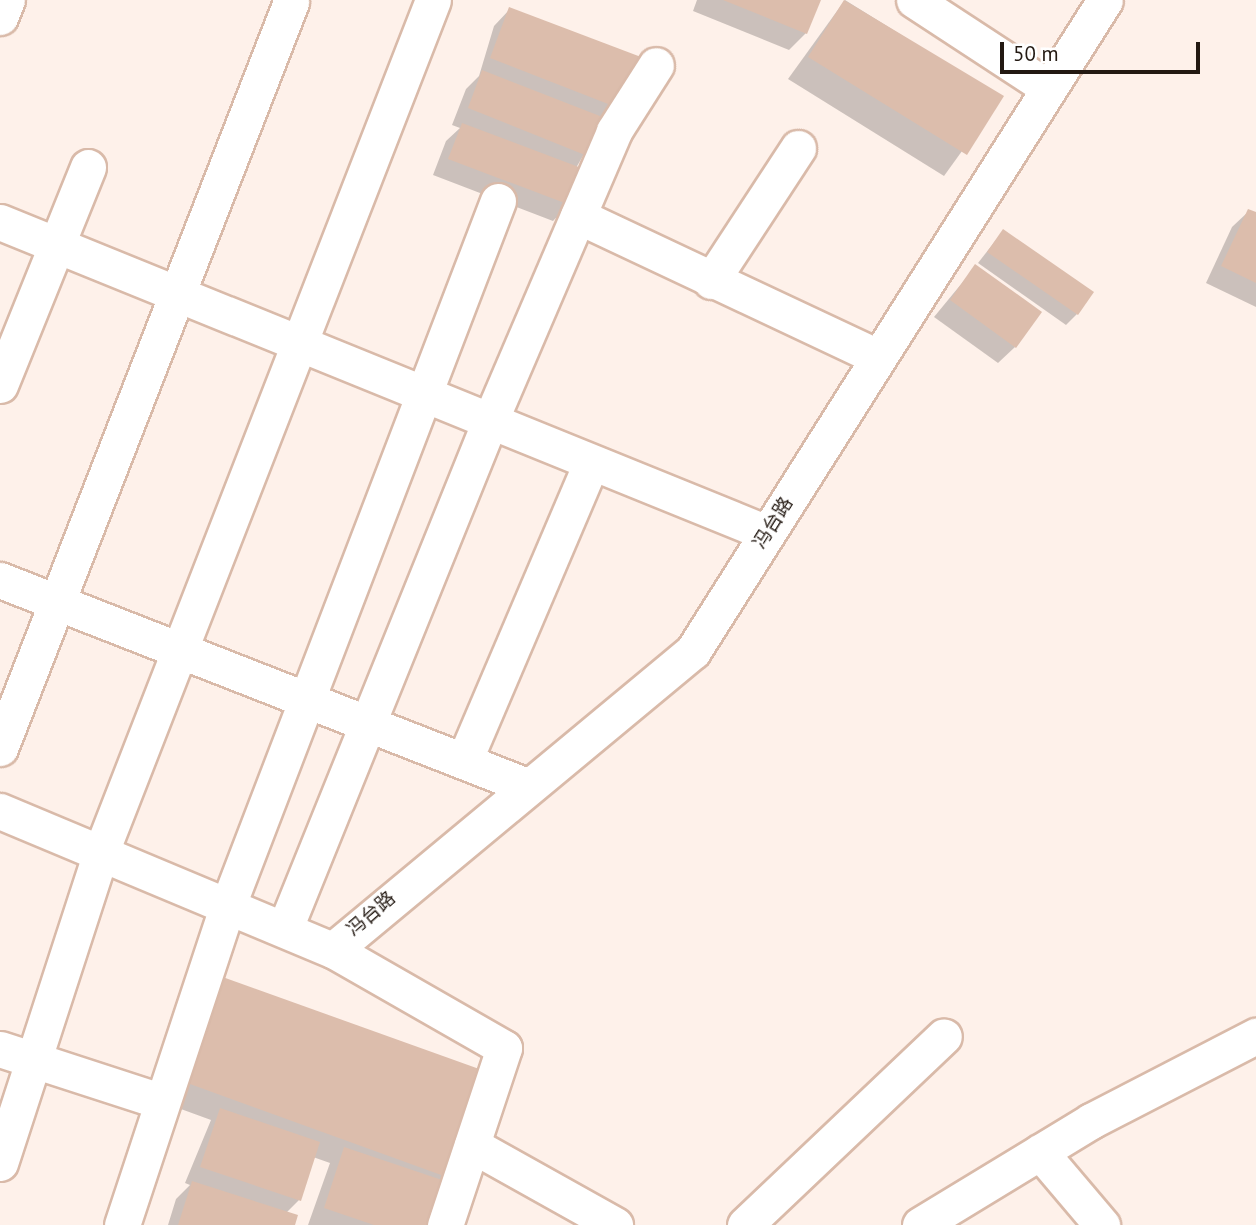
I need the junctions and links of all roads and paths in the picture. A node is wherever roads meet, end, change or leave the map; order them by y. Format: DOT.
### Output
graph roads {
  1 [pos="7,0"];
  2 [pos="433,0"];
  3 [pos="914,0"];
  4 [pos="1105,0"];
  5 [pos="291,2"];
  6 [pos="0,17"];
  7 [pos="656,65"];
  8 [pos="1047,87"];
  9 [pos="798,148"];
  10 [pos="88,167"];
  11 [pos="498,201"];
  12 [pos="578,216"];
  13 [pos="0,222"];
  14 [pos="57,245"];
  15 [pos="711,281"];
  16 [pos="177,294"];
  17 [pos="299,344"];
  18 [pos="877,357"];
  19 [pos="0,386"];
  20 [pos="424,395"];
  21 [pos="490,421"];
  22 [pos="591,463"];
  23 [pos="767,533"];
  24 [pos="0,580"];
  25 [pos="60,604"];
  26 [pos="179,650"];
  27 [pos="306,697"];
  28 [pos="368,723"];
  29 [pos="0,748"];
  30 [pos="464,761"];
  31 [pos="527,786"];
  32 [pos="0,811"];
  33 [pos="101,852"];
  34 [pos="228,905"];
  35 [pos="285,928"];
  36 [pos="333,950"];
  37 [pos="944,1036"];
  38 [pos="1256,1036"];
  39 [pos="0,1049"];
  40 [pos="33,1060"];
  41 [pos="160,1101"];
  42 [pos="472,1145"];
  43 [pos="1040,1152"];
  44 [pos="0,1163"];
  45 [pos="122,1225"];
  46 [pos="445,1225"];
  47 [pos="615,1225"];
  48 [pos="745,1225"];
  49 [pos="920,1225"];
  50 [pos="1102,1225"];
  1 -- 6 [label="street"];
  2 -- 17 [label="street"];
  3 -- 8 [label="street"];
  4 -- 8 [label="street, 冯台路"];
  5 -- 16 [label="street"];
  7 -- 12 [label="street"];
  8 -- 18 [label="street, 冯台路"];
  9 -- 15 [label="street"];
  10 -- 14 [label="street"];
  11 -- 20 [label="street"];
  12 -- 15 [label="street"];
  12 -- 21 [label="street"];
  13 -- 14 [label="street"];
  14 -- 16 [label="street"];
  14 -- 19 [label="street"];
  15 -- 18 [label="street"];
  16 -- 17 [label="street"];
  16 -- 25 [label="street"];
  17 -- 20 [label="street"];
  17 -- 26 [label="street"];
  18 -- 23 [label="street, 冯台路"];
  20 -- 21 [label="street"];
  20 -- 27 [label="street"];
  21 -- 22 [label="street"];
  21 -- 28 [label="street"];
  22 -- 23 [label="street"];
  22 -- 30 [label="street"];
  23 -- 31 [label="street, 冯台路"];
  24 -- 25 [label="street"];
  25 -- 26 [label="street"];
  25 -- 29 [label="street"];
  26 -- 27 [label="street"];
  26 -- 33 [label="street"];
  27 -- 28 [label="street"];
  27 -- 34 [label="street"];
  28 -- 30 [label="street"];
  28 -- 35 [label="street"];
  30 -- 31 [label="street"];
  31 -- 36 [label="street, 冯台路"];
  32 -- 33 [label="street"];
  33 -- 34 [label="street"];
  33 -- 40 [label="street"];
  34 -- 35 [label="street"];
  34 -- 41 [label="street"];
  35 -- 36 [label="street"];
  36 -- 42 [label="street"];
  37 -- 48 [label="street"];
  38 -- 43 [label="street"];
  39 -- 40 [label="street"];
  40 -- 41 [label="street"];
  40 -- 44 [label="street"];
  41 -- 45 [label="street"];
  42 -- 46 [label="street"];
  42 -- 47 [label="street"];
  43 -- 49 [label="street"];
  43 -- 50 [label="street"];
}
